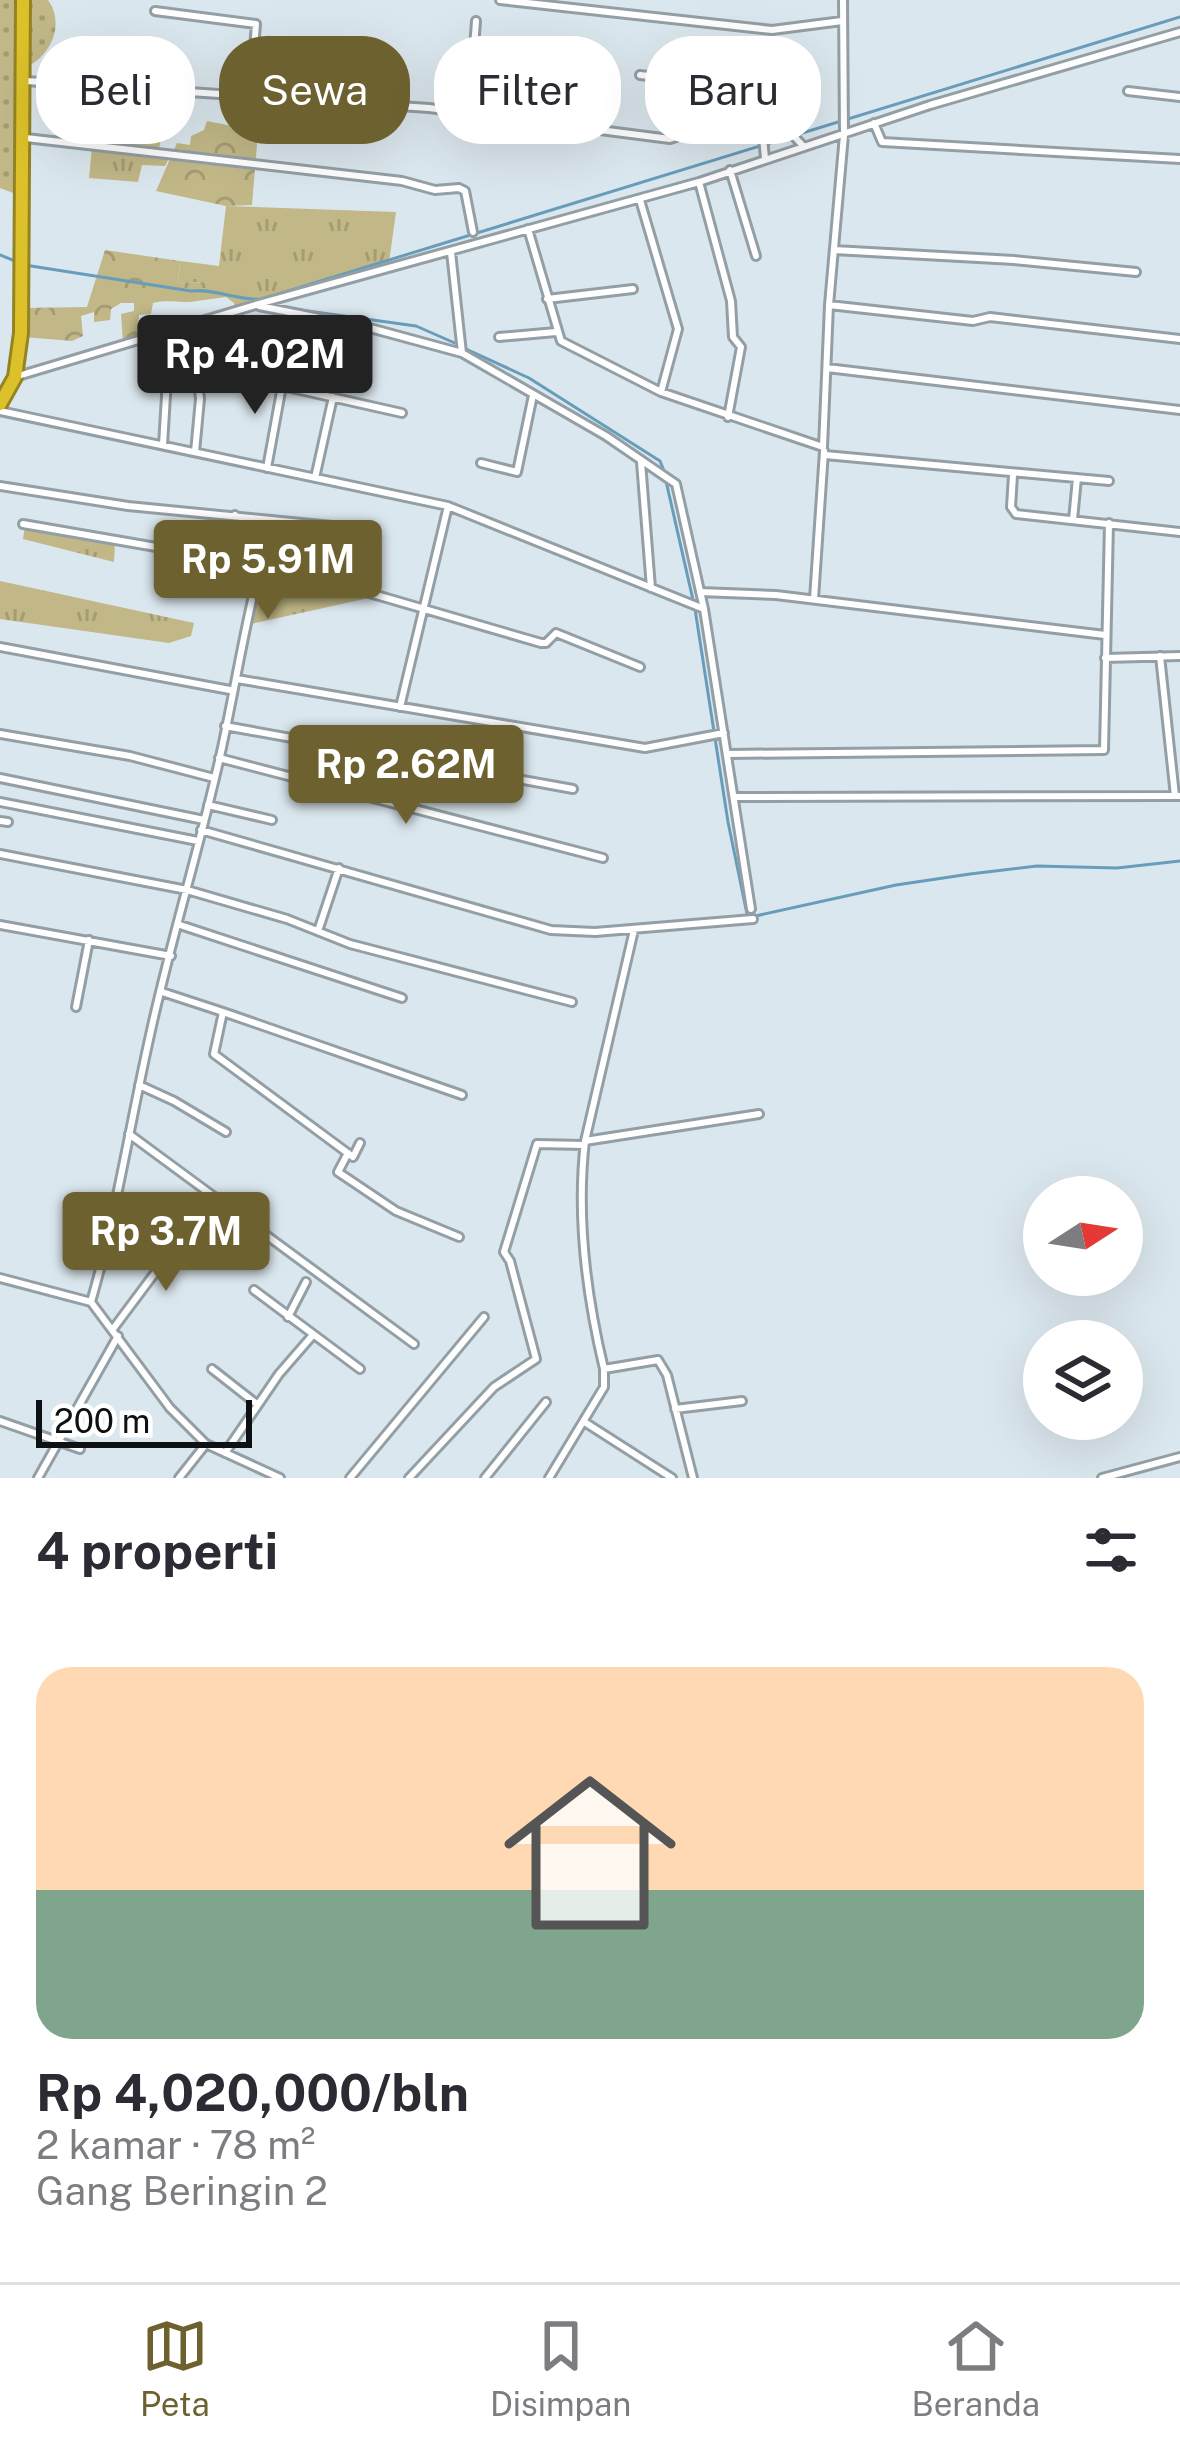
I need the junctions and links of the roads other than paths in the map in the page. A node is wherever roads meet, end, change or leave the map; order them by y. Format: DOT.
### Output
graph roads {
  1 [pos="22,0"];
  2 [pos="500,0"];
  3 [pos="842,0"];
  4 [pos="154,11"];
  5 [pos="842,21"];
  6 [pos="476,22"];
  7 [pos="1180,32"];
  8 [pos="255,36"];
  9 [pos="475,36"];
  10 [pos="640,76"];
  11 [pos="645,77"];
  12 [pos="22,80"];
  13 [pos="36,81"];
  14 [pos="1128,92"];
  15 [pos="1180,97"];
  16 [pos="874,123"];
  17 [pos="844,135"];
  18 [pos="22,137"];
  19 [pos="763,144"];
  20 [pos="801,144"];
  21 [pos="804,147"];
  22 [pos="765,158"];
  23 [pos="1180,159"];
  24 [pos="730,170"];
  25 [pos="699,182"];
  26 [pos="640,199"];
  27 [pos="528,229"];
  28 [pos="473,232"];
  29 [pos="834,250"];
  30 [pos="451,252"];
  31 [pos="756,256"];
  32 [pos="1136,272"];
  33 [pos="633,289"];
  34 [pos="548,299"];
  35 [pos="259,304"];
  36 [pos="829,305"];
  37 [pos="193,324"];
  38 [pos="556,332"];
  39 [pos="499,337"];
  40 [pos="1180,339"];
  41 [pos="461,352"];
  42 [pos="168,363"];
  43 [pos="281,368"];
  44 [pos="827,368"];
  45 [pos="15,377"];
  46 [pos="282,386"];
  47 [pos="661,392"];
  48 [pos="533,394"];
  49 [pos="333,397"];
  50 [pos="0,407"];
  51 [pos="1180,410"];
  52 [pos="402,413"];
  53 [pos="728,418"];
  54 [pos="163,446"];
  55 [pos="824,451"];
  56 [pos="195,452"];
  57 [pos="641,462"];
  58 [pos="481,463"];
  59 [pos="267,468"];
  60 [pos="1013,474"];
  61 [pos="315,478"];
  62 [pos="1077,478"];
  63 [pos="1109,481"];
  64 [pos="0,486"];
  65 [pos="448,506"];
  66 [pos="235,515"];
  67 [pos="1073,520"];
  68 [pos="23,524"];
  69 [pos="1109,524"];
  70 [pos="332,526"];
  71 [pos="1180,532"];
  72 [pos="237,561"];
  73 [pos="260,566"];
  74 [pos="651,588"];
  75 [pos="700,592"];
  76 [pos="814,600"];
  77 [pos="698,607"];
  78 [pos="423,608"];
  79 [pos="1106,635"];
  80 [pos="0,647"];
  81 [pos="1160,656"];
  82 [pos="1180,656"];
  83 [pos="1105,658"];
  84 [pos="640,667"];
  85 [pos="237,679"];
  86 [pos="230,690"];
  87 [pos="400,707"];
  88 [pos="225,726"];
  89 [pos="0,734"];
  90 [pos="718,734"];
  91 [pos="728,754"];
  92 [pos="219,758"];
  93 [pos="0,778"];
  94 [pos="214,778"];
  95 [pos="573,789"];
  96 [pos="1178,796"];
  97 [pos="734,797"];
  98 [pos="0,802"];
  99 [pos="208,805"];
  100 [pos="204,820"];
  101 [pos="272,820"];
  102 [pos="202,830"];
  103 [pos="197,841"];
  104 [pos="0,854"];
  105 [pos="603,858"];
  106 [pos="340,868"];
  107 [pos="187,890"];
  108 [pos="752,909"];
  109 [pos="753,919"];
  110 [pos="0,925"];
  111 [pos="180,925"];
  112 [pos="634,929"];
  113 [pos="318,932"];
  114 [pos="89,940"];
  115 [pos="171,956"];
  116 [pos="162,992"];
  117 [pos="402,998"];
  118 [pos="572,1002"];
  119 [pos="76,1007"];
  120 [pos="224,1012"];
  121 [pos="139,1085"];
  122 [pos="462,1095"];
  123 [pos="758,1114"];
  124 [pos="226,1132"];
  125 [pos="129,1134"];
  126 [pos="361,1143"];
  127 [pos="585,1143"];
  128 [pos="348,1153"];
  129 [pos="184,1234"];
  130 [pos="459,1237"];
  131 [pos="0,1277"];
  132 [pos="306,1282"];
  133 [pos="254,1290"];
  134 [pos="91,1302"];
  135 [pos="288,1317"];
  136 [pos="484,1317"];
  137 [pos="115,1333"];
  138 [pos="312,1336"];
  139 [pos="414,1344"];
  140 [pos="212,1369"];
  141 [pos="359,1369"];
  142 [pos="604,1369"];
  143 [pos="742,1401"];
  144 [pos="546,1402"];
  145 [pos="258,1405"];
  146 [pos="675,1408"];
  147 [pos="0,1421"];
  148 [pos="586,1423"];
  149 [pos="60,1441"];
  150 [pos="206,1444"];
  151 [pos="80,1449"];
  152 [pos="225,1453"];
  153 [pos="1180,1457"];
  154 [pos="1138,1473"];
  155 [pos="38,1478"];
  156 [pos="179,1478"];
  157 [pos="280,1478"];
  158 [pos="350,1478"];
  159 [pos="409,1478"];
  160 [pos="485,1478"];
  161 [pos="549,1478"];
  162 [pos="672,1478"];
  163 [pos="693,1478"];
  164 [pos="1102,1478"];
  1 -- 12 [label="highway"];
  2 -- 5 [label="street"];
  3 -- 5 [label="street"];
  4 -- 8 [label="street"];
  5 -- 17 [label="street"];
  6 -- 9 [label="street"];
  7 -- 16 [label="street"];
  10 -- 11 [label="street"];
  12 -- 13 [label="street"];
  12 -- 18 [label="highway"];
  14 -- 15 [label="street"];
  16 -- 17 [label="street"];
  16 -- 23 [label="street"];
  17 -- 21 [label="street"];
  17 -- 29 [label="street"];
  18 -- 28 [label="street"];
  18 -- 45 [label="highway"];
  19 -- 22 [label="street"];
  20 -- 21 [label="street"];
  21 -- 22 [label="street"];
  22 -- 24 [label="street"];
  24 -- 25 [label="street"];
  24 -- 31 [label="street"];
  25 -- 26 [label="street"];
  25 -- 53 [label="street"];
  26 -- 27 [label="street"];
  26 -- 47 [label="street"];
  27 -- 30 [label="street"];
  27 -- 34 [label="street"];
  29 -- 32 [label="street"];
  29 -- 36 [label="street"];
  30 -- 35 [label="street"];
  30 -- 41 [label="street"];
  33 -- 34 [label="street"];
  34 -- 38 [label="street"];
  35 -- 37 [label="street"];
  35 -- 41 [label="street"];
  36 -- 40 [label="street"];
  36 -- 44 [label="street"];
  37 -- 45 [label="street"];
  37 -- 56 [label="street"];
  38 -- 39 [label="street"];
  38 -- 47 [label="street"];
  41 -- 48 [label="street"];
  42 -- 54 [label="street"];
  43 -- 46 [label="street"];
  44 -- 51 [label="street"];
  44 -- 55 [label="street"];
  45 -- 50 [label="highway"];
  46 -- 49 [label="street"];
  46 -- 59 [label="street"];
  47 -- 53 [label="street"];
  48 -- 57 [label="street"];
  48 -- 58 [label="street"];
  49 -- 52 [label="street"];
  49 -- 61 [label="street"];
  50 -- 54 [label="street"];
  53 -- 55 [label="street"];
  54 -- 56 [label="street"];
  55 -- 60 [label="street"];
  55 -- 76 [label="street"];
  56 -- 59 [label="street"];
  57 -- 74 [label="street"];
  57 -- 75 [label="street"];
  59 -- 61 [label="street"];
  60 -- 62 [label="street"];
  60 -- 67 [label="street"];
  61 -- 65 [label="street"];
  62 -- 63 [label="street"];
  62 -- 67 [label="street"];
  64 -- 66 [label="street"];
  65 -- 74 [label="street"];
  65 -- 78 [label="street"];
  66 -- 70 [label="street"];
  66 -- 72 [label="street"];
  67 -- 69 [label="street"];
  68 -- 72 [label="street"];
  69 -- 71 [label="street"];
  69 -- 79 [label="street"];
  72 -- 73 [label="street"];
  73 -- 78 [label="street"];
  73 -- 85 [label="street"];
  74 -- 77 [label="street"];
  75 -- 76 [label="street"];
  75 -- 77 [label="street"];
  76 -- 79 [label="street"];
  77 -- 90 [label="street"];
  78 -- 84 [label="street"];
  78 -- 87 [label="street"];
  79 -- 83 [label="street"];
  80 -- 86 [label="street"];
  81 -- 82 [label="street"];
  81 -- 83 [label="street"];
  81 -- 96 [label="street"];
  83 -- 91 [label="street"];
  85 -- 86 [label="street"];
  85 -- 87 [label="street"];
  86 -- 88 [label="street"];
  87 -- 90 [label="street"];
  88 -- 92 [label="street"];
  88 -- 95 [label="street"];
  89 -- 94 [label="street"];
  90 -- 91 [label="street"];
  91 -- 97 [label="street"];
  92 -- 94 [label="street"];
  92 -- 105 [label="street"];
  93 -- 100 [label="street"];
  94 -- 99 [label="street"];
  96 -- 97 [label="street"];
  97 -- 108 [label="street"];
  98 -- 103 [label="street"];
  99 -- 100 [label="street"];
  99 -- 101 [label="street"];
  100 -- 102 [label="street"];
  102 -- 103 [label="street"];
  102 -- 106 [label="street"];
  103 -- 107 [label="street"];
  104 -- 107 [label="street"];
  106 -- 112 [label="street"];
  106 -- 113 [label="street"];
  107 -- 111 [label="street"];
  107 -- 113 [label="street"];
  109 -- 112 [label="street"];
  110 -- 114 [label="street"];
  111 -- 115 [label="street"];
  111 -- 117 [label="street"];
  112 -- 127 [label="street"];
  113 -- 118 [label="street"];
  114 -- 115 [label="street"];
  114 -- 119 [label="street"];
  115 -- 116 [label="street"];
  116 -- 120 [label="street"];
  116 -- 121 [label="street"];
  120 -- 122 [label="street"];
  120 -- 128 [label="street"];
  121 -- 124 [label="street"];
  121 -- 125 [label="street"];
  123 -- 127 [label="street"];
  125 -- 134 [label="street"];
  125 -- 139 [label="street"];
  126 -- 128 [label="street"];
  127 -- 142 [label="street"];
  127 -- 159 [label="street"];
  128 -- 130 [label="street"];
  129 -- 137 [label="street"];
  131 -- 134 [label="street"];
  132 -- 135 [label="street"];
  133 -- 135 [label="street"];
  134 -- 137 [label="street"];
  135 -- 138 [label="street"];
  136 -- 158 [label="street"];
  137 -- 149 [label="street"];
  137 -- 150 [label="street"];
  138 -- 141 [label="street"];
  138 -- 145 [label="street"];
  140 -- 145 [label="street"];
  142 -- 146 [label="street"];
  142 -- 148 [label="street"];
  143 -- 146 [label="street"];
  144 -- 160 [label="street"];
  145 -- 152 [label="street"];
  146 -- 163 [label="street"];
  147 -- 149 [label="street"];
  148 -- 161 [label="street"];
  148 -- 162 [label="street"];
  149 -- 151 [label="street"];
  149 -- 155 [label="street"];
  150 -- 152 [label="street"];
  150 -- 156 [label="street"];
  152 -- 157 [label="street"];
  153 -- 154 [label="street"];
  154 -- 164 [label="street"];
}
